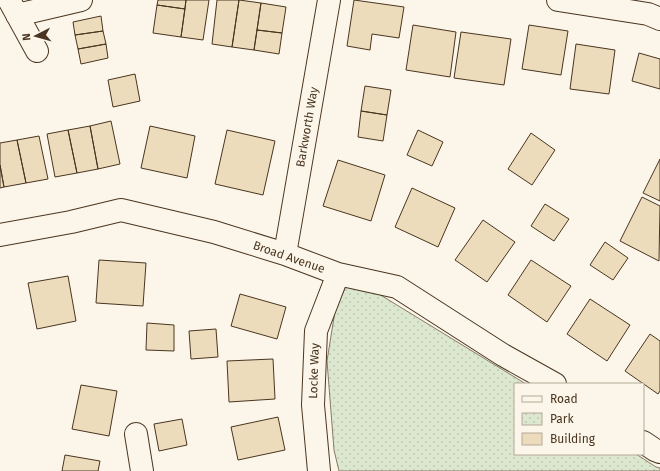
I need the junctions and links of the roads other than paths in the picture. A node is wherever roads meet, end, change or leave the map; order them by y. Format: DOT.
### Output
graph roads {
  1 [pos="81,0"];
  2 [pos="329,0"];
  3 [pos="558,0"];
  4 [pos="13,7"];
  5 [pos="660,19"];
  6 [pos="38,51"];
  7 [pos="0,235"];
  8 [pos="285,254"];
  9 [pos="338,274"];
  10 [pos="553,383"];
  11 [pos="136,434"];
  12 [pos="644,443"];
  13 [pos="660,452"];
  14 [pos="142,471"];
  15 [pos="319,471"];
  1 -- 4 [label="street"];
  2 -- 8 [label="street, Barkworth Way"];
  3 -- 5 [label="street"];
  4 -- 6 [label="street"];
  7 -- 8 [label="street, Broad Avenue"];
  8 -- 9 [label="street, Broad Avenue"];
  9 -- 10 [label="street, Broad Avenue"];
  9 -- 15 [label="street, Locke Way"];
  11 -- 14 [label="street"];
  12 -- 13 [label="street"];
}
